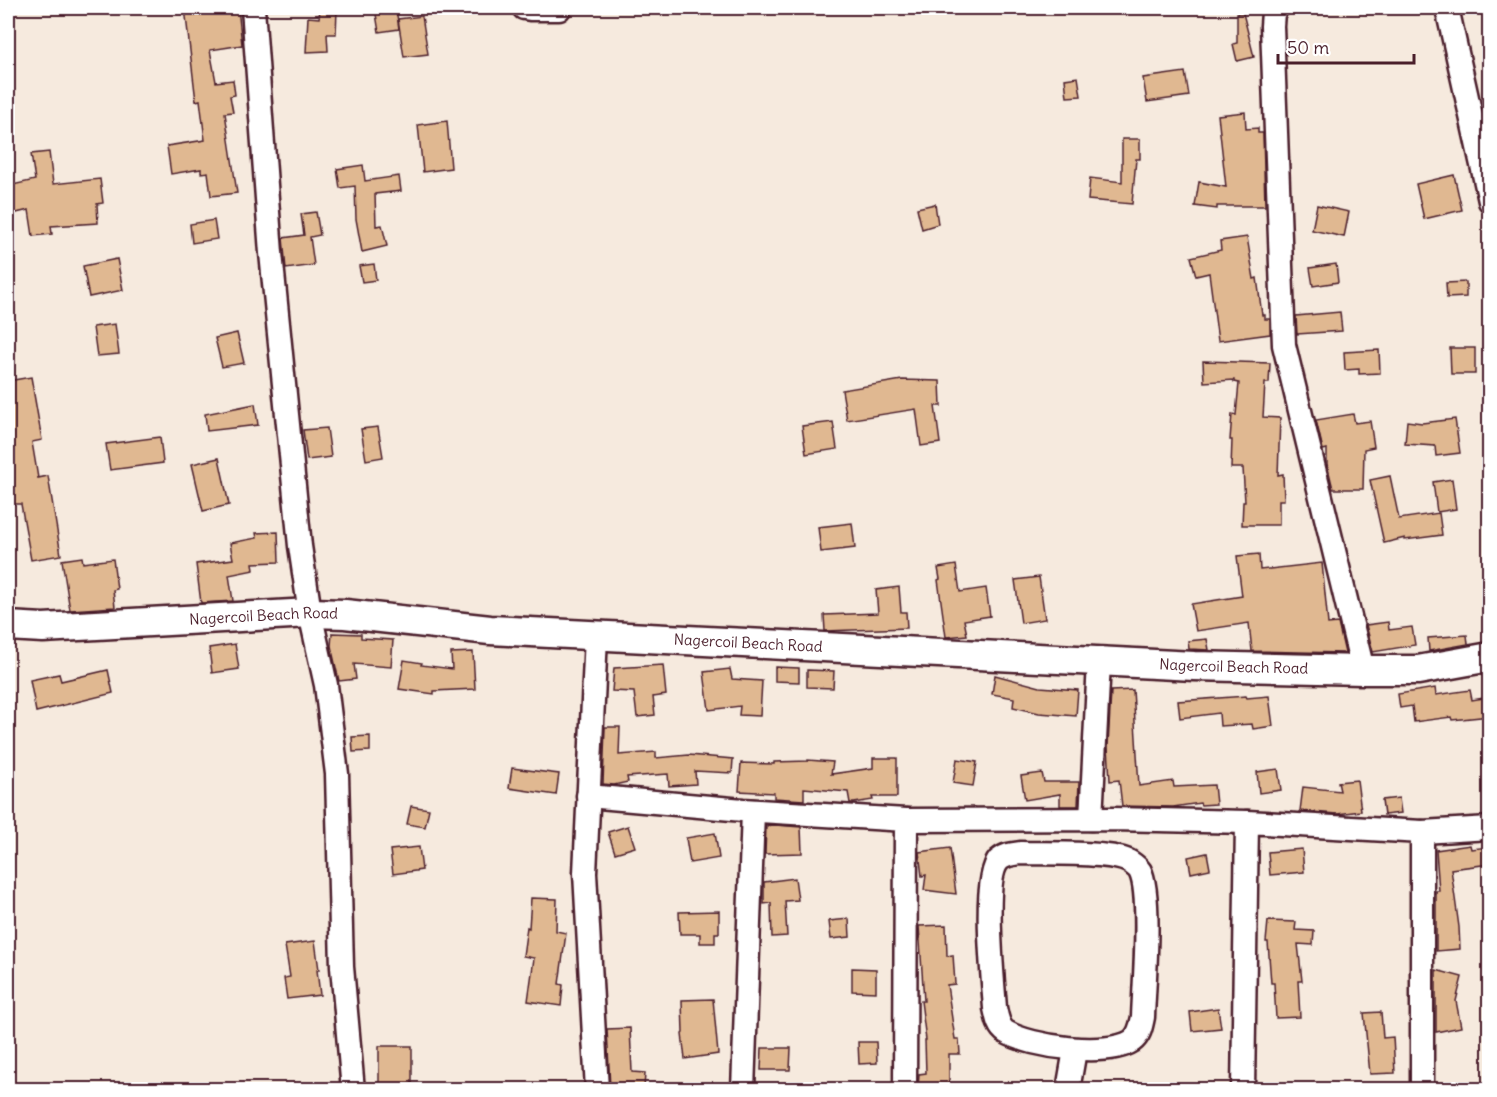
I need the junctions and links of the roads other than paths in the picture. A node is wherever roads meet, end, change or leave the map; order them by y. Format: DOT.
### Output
graph roads {
  1 [pos="253,8"];
  2 [pos="524,8"];
  3 [pos="1277,8"];
  4 [pos="1447,8"];
  5 [pos="560,9"];
  6 [pos="1490,201"];
  7 [pos="310,613"];
  8 [pos="8,626"];
  9 [pos="596,636"];
  10 [pos="1490,657"];
  11 [pos="1099,662"];
  12 [pos="1363,670"];
  13 [pos="588,796"];
  14 [pos="753,811"];
  15 [pos="1102,819"];
  16 [pos="906,820"];
  17 [pos="1247,822"];
  18 [pos="1490,828"];
  19 [pos="1422,832"];
  20 [pos="1112,856"];
  21 [pos="1075,1050"];
  22 [pos="353,1089"];
  23 [pos="597,1089"];
  24 [pos="742,1089"];
  25 [pos="905,1089"];
  26 [pos="1068,1089"];
  27 [pos="1243,1089"];
  28 [pos="1422,1089"];
  1 -- 7 [label="street"];
  2 -- 5 [label="street"];
  3 -- 12 [label="street"];
  4 -- 6 [label="street"];
  7 -- 8 [label="main road, Nagercoil Beach Road"];
  7 -- 9 [label="main road, Nagercoil Beach Road"];
  7 -- 22 [label="street"];
  9 -- 11 [label="main road, Nagercoil Beach Road"];
  9 -- 13 [label="street"];
  10 -- 12 [label="main road, Nagercoil Beach Road"];
  11 -- 12 [label="main road, Nagercoil Beach Road"];
  11 -- 15 [label="street"];
  13 -- 14 [label="street"];
  13 -- 23 [label="street"];
  14 -- 16 [label="street"];
  14 -- 24 [label="street"];
  15 -- 16 [label="street"];
  15 -- 17 [label="street"];
  15 -- 20 [label="street"];
  16 -- 25 [label="street"];
  17 -- 19 [label="street"];
  17 -- 27 [label="street"];
  18 -- 19 [label="street"];
  19 -- 28 [label="street"];
  20 -- 21 [label="street"];
  20 -- 21 [label="street"];
  21 -- 26 [label="street"];
}
